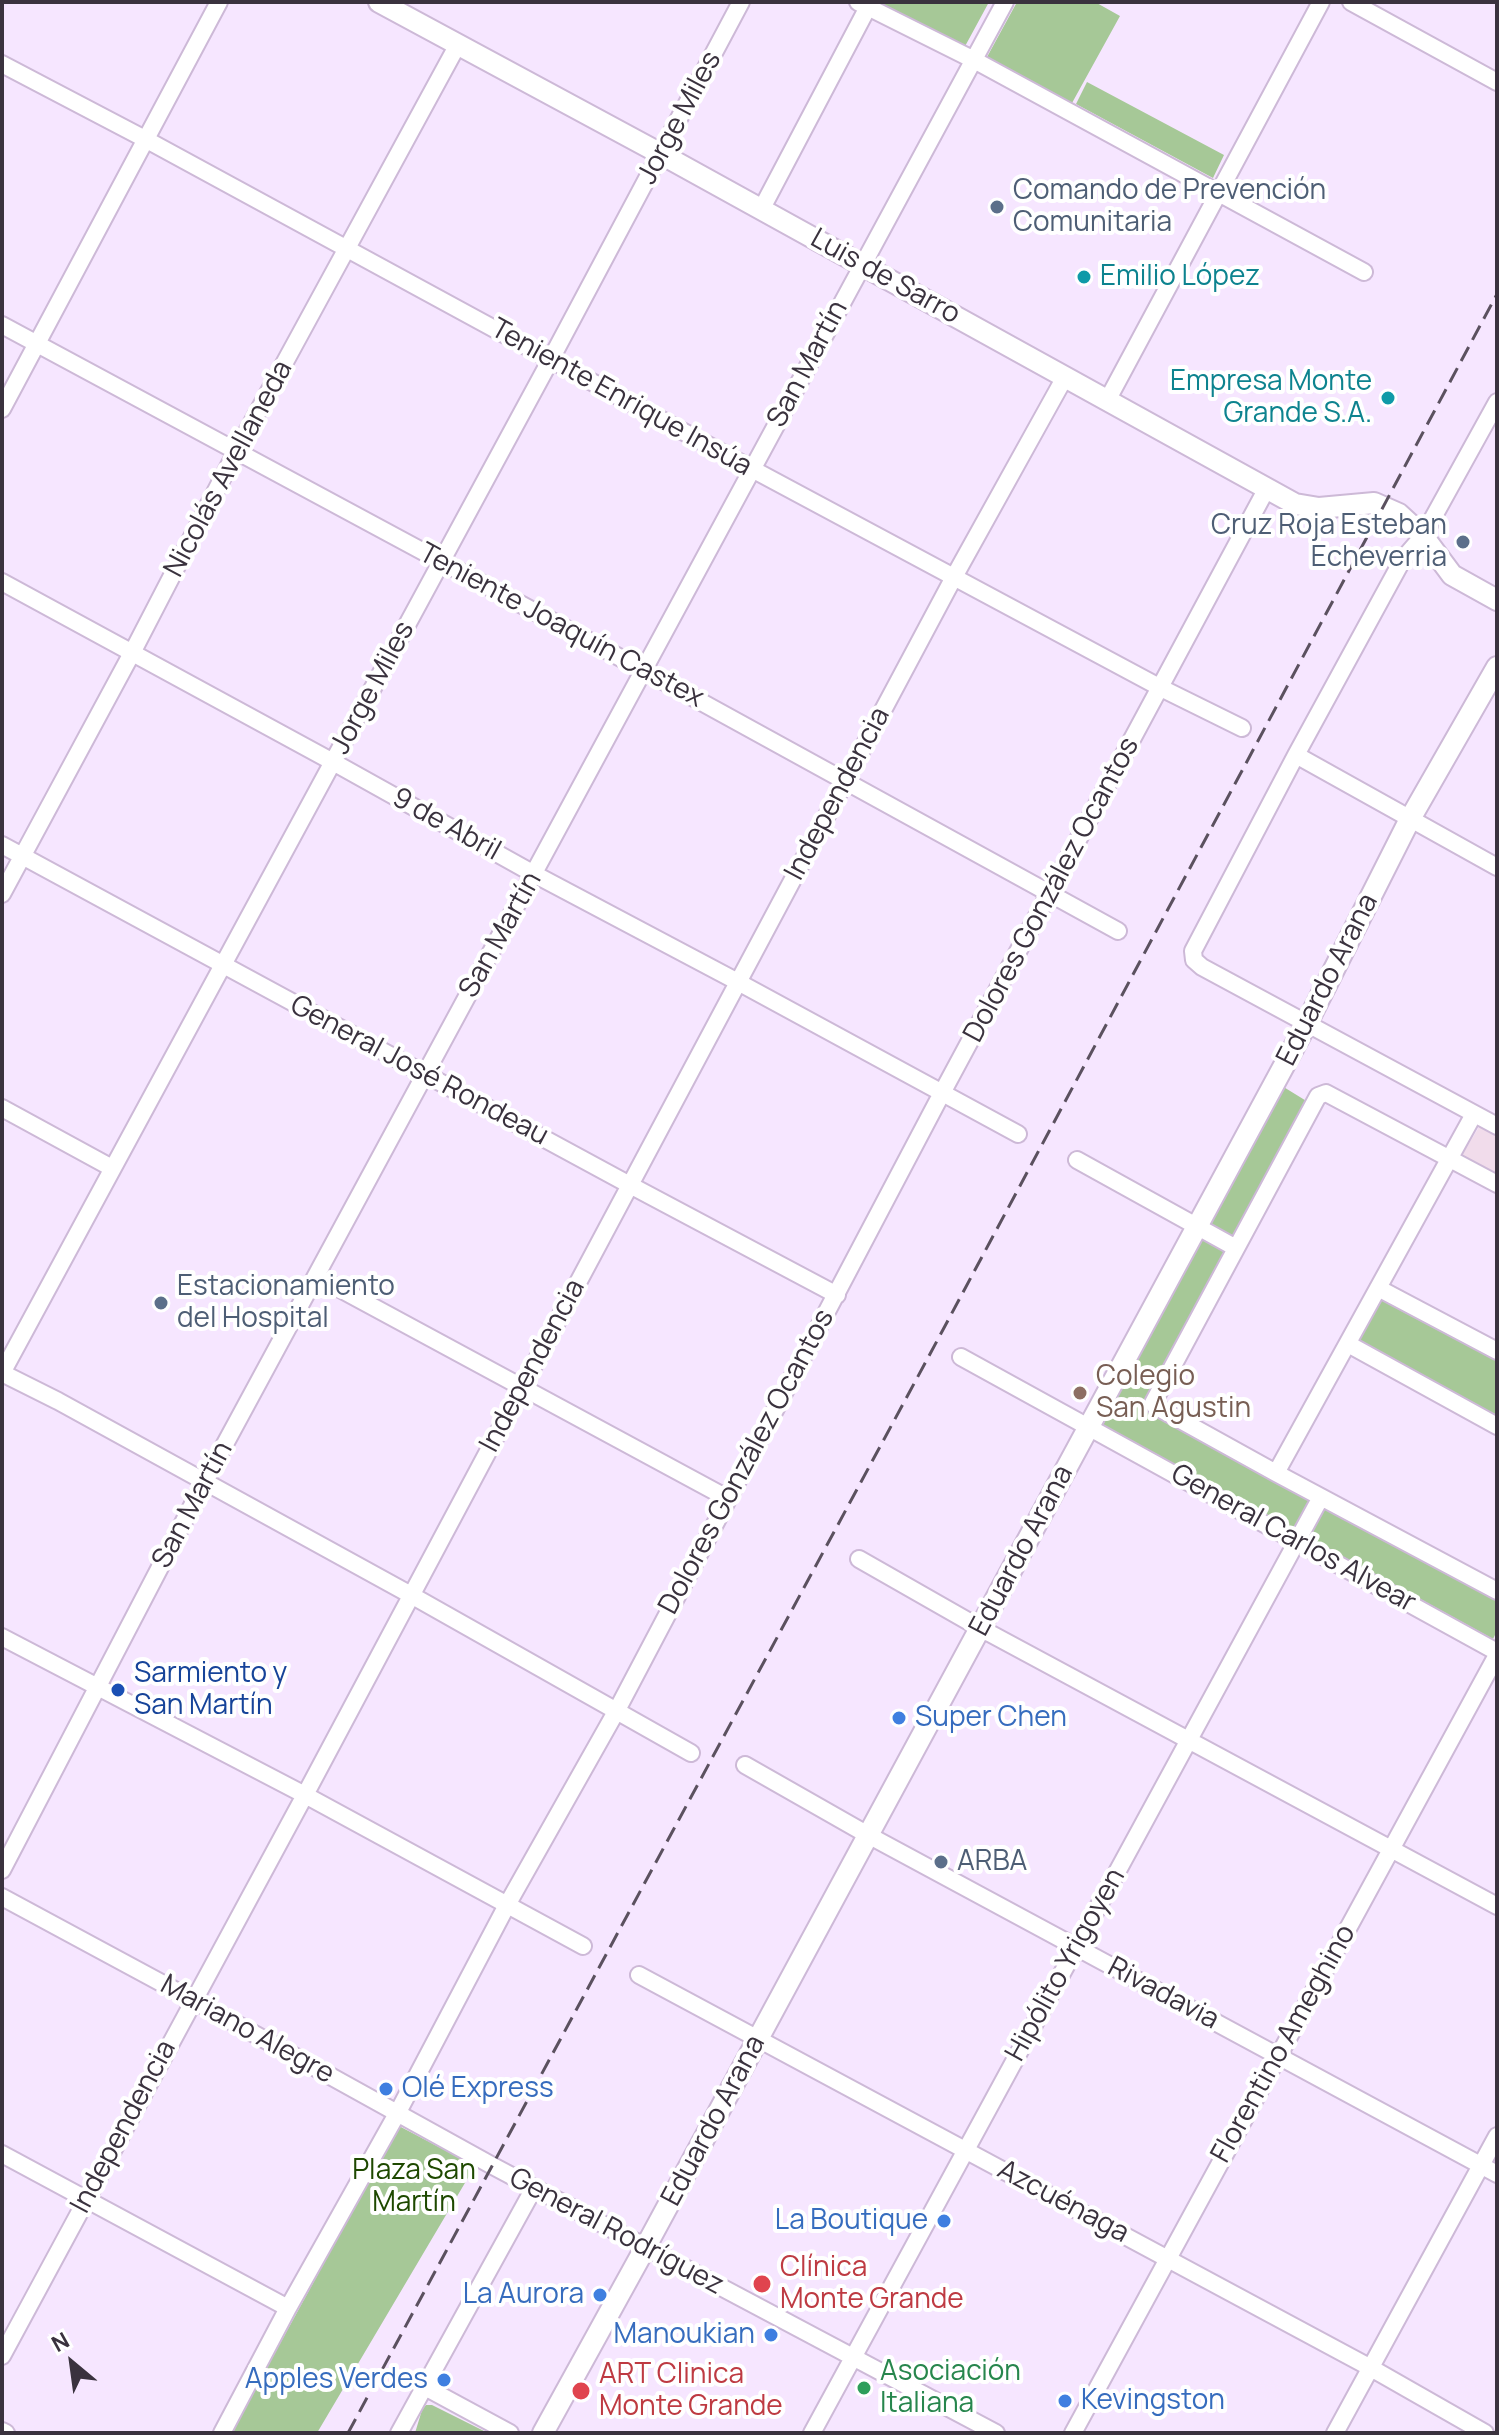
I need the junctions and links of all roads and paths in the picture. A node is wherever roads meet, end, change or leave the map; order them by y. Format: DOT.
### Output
graph roads {
  1 [pos="219,2"];
  2 [pos="379,2"];
  3 [pos="741,2"];
  4 [pos="1005,2"];
  5 [pos="1321,2"];
  6 [pos="1351,2"];
  7 [pos="863,4"];
  8 [pos="457,46"];
  9 [pos="974,60"];
  10 [pos="2,64"];
  11 [pos="1497,82"];
  12 [pos="145,139"];
  13 [pos="661,154"];
  14 [pos="1217,192"];
  15 [pos="761,210"];
  16 [pos="347,250"];
  17 [pos="862,265"];
  18 [pos="1364,272"];
  19 [pos="2,325"];
  20 [pos="37,344"];
  21 [pos="551,359"];
  22 [pos="1065,377"];
  23 [pos="1108,399"];
  24 [pos="1497,402"];
  25 [pos="2,409"];
  26 [pos="236,452"];
  27 [pos="752,469"];
  28 [pos="1267,488"];
  29 [pos="1423,536"];
  30 [pos="441,562"];
  31 [pos="954,577"];
  32 [pos="2,582"];
  33 [pos="1497,600"];
  34 [pos="132,653"];
  35 [pos="1497,667"];
  36 [pos="643,670"];
  37 [pos="1161,688"];
  38 [pos="1242,728"];
  39 [pos="1296,755"];
  40 [pos="333,762"];
  41 [pos="845,780"];
  42 [pos="1410,819"];
  43 [pos="2,845"];
  44 [pos="22,856"];
  45 [pos="1497,867"];
  46 [pos="534,874"];
  47 [pos="1051,893"];
  48 [pos="2,894"];
  49 [pos="1118,931"];
  50 [pos="221,965"];
  51 [pos="738,982"];
  52 [pos="1307,1023"];
  53 [pos="425,1074"];
  54 [pos="942,1093"];
  55 [pos="2,1108"];
  56 [pos="1474,1114"];
  57 [pos="1497,1126"];
  58 [pos="1018,1134"];
  59 [pos="1450,1158"];
  60 [pos="1077,1160"];
  61 [pos="112,1168"];
  62 [pos="628,1184"];
  63 [pos="1497,1184"];
  64 [pos="1196,1226"];
  65 [pos="1236,1248"];
  66 [pos="316,1276"];
  67 [pos="1378,1288"];
  68 [pos="837,1295"];
  69 [pos="1348,1344"];
  70 [pos="1497,1351"];
  71 [pos="961,1357"];
  72 [pos="2,1373"];
  73 [pos="522,1387"];
  74 [pos="1088,1426"];
  75 [pos="1497,1426"];
  76 [pos="1276,1473"];
  77 [pos="205,1481"];
  78 [pos="1321,1497"];
  79 [pos="727,1498"];
  80 [pos="1297,1540"];
  81 [pos="859,1559"];
  82 [pos="1497,1591"];
  83 [pos="411,1595"];
  84 [pos="980,1628"];
  85 [pos="2,1637"];
  86 [pos="1497,1654"];
  87 [pos="96,1688"];
  88 [pos="617,1710"];
  89 [pos="1188,1740"];
  90 [pos="691,1753"];
  91 [pos="745,1765"];
  92 [pos="305,1795"];
  93 [pos="868,1835"];
  94 [pos="1390,1848"];
  95 [pos="2,1870"];
  96 [pos="2,1897"];
  97 [pos="507,1905"];
  98 [pos="1497,1906"];
  99 [pos="583,1946"];
  100 [pos="1076,1947"];
  101 [pos="639,1975"];
  102 [pos="193,2000"];
  103 [pos="758,2038"];
  104 [pos="1278,2055"];
  105 [pos="398,2112"];
  106 [pos="1497,2136"];
  107 [pos="966,2150"];
  108 [pos="2,2154"];
  109 [pos="491,2165"];
  110 [pos="1481,2165"];
  111 [pos="1497,2174"];
  112 [pos="534,2188"];
  113 [pos="85,2199"];
  114 [pos="645,2248"];
  115 [pos="1167,2258"];
  116 [pos="288,2308"];
  117 [pos="2,2356"];
  118 [pos="854,2356"];
  119 [pos="1371,2368"];
  120 [pos="423,2386"];
  121 [pos="222,2433"];
  122 [pos="399,2433"];
  123 [pos="510,2433"];
  124 [pos="543,2433"];
  125 [pos="812,2433"];
  126 [pos="996,2433"];
  127 [pos="1073,2433"];
  128 [pos="1335,2433"];
  129 [pos="1485,2433"];
  1 -- 12 [label="street"];
  2 -- 8 [label="main road, Luis de Sarro"];
  3 -- 13 [label="street, Jorge Miles"];
  4 -- 9 [label="street, San Martín"];
  5 -- 14 [label="street"];
  6 -- 11 [label="street"];
  7 -- 9 [label="street"];
  7 -- 15 [label="street"];
  8 -- 13 [label="main road, Luis de Sarro"];
  8 -- 16 [label="street, Nicolás Avellaneda"];
  9 -- 14 [label="street"];
  9 -- 17 [label="street, San Martín"];
  10 -- 12 [label="street, Teniente Enrique Insúa"];
  12 -- 16 [label="street, Teniente Enrique Insúa"];
  12 -- 20 [label="street"];
  13 -- 15 [label="main road, Luis de Sarro"];
  13 -- 21 [label="street, Jorge Miles"];
  14 -- 18 [label="street"];
  14 -- 23 [label="street"];
  15 -- 17 [label="main road, Luis de Sarro"];
  16 -- 21 [label="street, Teniente Enrique Insúa"];
  16 -- 26 [label="street, Nicolás Avellaneda"];
  17 -- 22 [label="main road, Luis de Sarro"];
  17 -- 27 [label="street, San Martín"];
  19 -- 20 [label="street, Teniente Joaquín Castex"];
  20 -- 25 [label="street"];
  20 -- 26 [label="street, Teniente Joaquín Castex"];
  21 -- 27 [label="street, Teniente Enrique Insúa"];
  21 -- 30 [label="street, Jorge Miles"];
  22 -- 23 [label="main road, Luis de Sarro"];
  22 -- 31 [label="street, Independencia"];
  23 -- 28 [label="main road, Luis de Sarro"];
  24 -- 29 [label="street"];
  26 -- 30 [label="street, Teniente Joaquín Castex"];
  26 -- 34 [label="street, Nicolás Avellaneda"];
  27 -- 31 [label="street, Teniente Enrique Insúa"];
  27 -- 36 [label="street, San Martín"];
  28 -- 29 [label="main road, Luis de Sarro"];
  28 -- 37 [label="street, Dolores González Ocantos"];
  29 -- 33 [label="main road"];
  29 -- 39 [label="street"];
  30 -- 36 [label="street, Teniente Joaquín Castex"];
  30 -- 40 [label="street, Jorge Miles"];
  31 -- 37 [label="street, Teniente Enrique Insúa"];
  31 -- 41 [label="street, Independencia"];
  32 -- 34 [label="street, 9 de Abril"];
  34 -- 40 [label="street, 9 de Abril"];
  34 -- 44 [label="street, Nicolás Avellaneda"];
  35 -- 42 [label="main road, Eduardo Arana"];
  36 -- 41 [label="street, Teniente Joaquín Castex"];
  36 -- 46 [label="street, San Martín"];
  37 -- 38 [label="street, Teniente Enrique Insúa"];
  37 -- 47 [label="street, Dolores González Ocantos"];
  39 -- 42 [label="street"];
  39 -- 52 [label="street"];
  40 -- 46 [label="street, 9 de Abril"];
  40 -- 50 [label="street, Jorge Miles"];
  41 -- 47 [label="street, Teniente Joaquín Castex"];
  41 -- 51 [label="street, Independencia"];
  42 -- 45 [label="street"];
  42 -- 52 [label="main road, Eduardo Arana"];
  43 -- 44 [label="street, General José Rondeau"];
  44 -- 48 [label="street, Nicolás Avellaneda"];
  44 -- 50 [label="street, General José Rondeau"];
  46 -- 51 [label="street, 9 de Abril"];
  46 -- 53 [label="street, San Martín"];
  47 -- 49 [label="street, Teniente Joaquín Castex"];
  47 -- 54 [label="street, Dolores González Ocantos"];
  50 -- 53 [label="street, General José Rondeau"];
  50 -- 61 [label="street, Jorge Miles"];
  51 -- 54 [label="street, 9 de Abril"];
  51 -- 62 [label="street, Independencia"];
  52 -- 56 [label="street"];
  52 -- 64 [label="main road, Eduardo Arana"];
  53 -- 62 [label="street, General José Rondeau"];
  53 -- 66 [label="street, San Martín"];
  54 -- 58 [label="street, 9 de Abril"];
  54 -- 68 [label="street, Dolores González Ocantos"];
  55 -- 61 [label="street"];
  56 -- 57 [label="street"];
  56 -- 59 [label="street"];
  59 -- 63 [label="street"];
  59 -- 65 [label="street"];
  59 -- 67 [label="street"];
  60 -- 64 [label="street"];
  61 -- 72 [label="street, Jorge Miles"];
  62 -- 68 [label="street, General José Rondeau"];
  62 -- 73 [label="street, Independencia"];
  64 -- 65 [label="street"];
  64 -- 74 [label="main road, Eduardo Arana"];
  65 -- 76 [label="street"];
  66 -- 73 [label="street"];
  66 -- 77 [label="street, San Martín"];
  67 -- 69 [label="street"];
  67 -- 70 [label="street"];
  68 -- 79 [label="street, Dolores González Ocantos"];
  69 -- 75 [label="street"];
  69 -- 76 [label="street"];
  71 -- 74 [label="street, General Carlos Alvear"];
  72 -- 77 [label="street"];
  73 -- 79 [label="street"];
  73 -- 83 [label="street, Independencia"];
  74 -- 80 [label="street, General Carlos Alvear"];
  74 -- 84 [label="main road, Eduardo Arana"];
  76 -- 78 [label="street"];
  77 -- 83 [label="street"];
  77 -- 87 [label="street, San Martín"];
  78 -- 80 [label="street, Hipólito Yrigoyen"];
  78 -- 82 [label="street"];
  79 -- 88 [label="street, Dolores González Ocantos"];
  80 -- 86 [label="street, General Carlos Alvear"];
  80 -- 89 [label="street, Hipólito Yrigoyen"];
  81 -- 84 [label="street"];
  83 -- 88 [label="street"];
  83 -- 92 [label="street, Independencia"];
  84 -- 89 [label="street"];
  84 -- 93 [label="main road, Eduardo Arana"];
  85 -- 87 [label="street"];
  86 -- 94 [label="street, Florentino Ameghino"];
  87 -- 92 [label="street"];
  87 -- 95 [label="street, San Martín"];
  88 -- 90 [label="street"];
  88 -- 97 [label="street, Dolores González Ocantos"];
  89 -- 94 [label="street"];
  89 -- 100 [label="street, Hipólito Yrigoyen"];
  91 -- 93 [label="street, Rivadavia"];
  92 -- 97 [label="street"];
  92 -- 102 [label="street, Independencia"];
  93 -- 100 [label="street, Rivadavia"];
  93 -- 103 [label="main road, Eduardo Arana"];
  94 -- 98 [label="street"];
  94 -- 104 [label="street, Florentino Ameghino"];
  96 -- 102 [label="street, Mariano Alegre"];
  97 -- 99 [label="street"];
  97 -- 105 [label="street, Dolores González Ocantos"];
  100 -- 104 [label="street, Rivadavia"];
  100 -- 107 [label="street, Hipólito Yrigoyen"];
  101 -- 103 [label="street, Azcuénaga"];
  102 -- 105 [label="street, Mariano Alegre"];
  102 -- 113 [label="street, Independencia"];
  103 -- 107 [label="street, Azcuénaga"];
  103 -- 114 [label="main road, Eduardo Arana"];
  104 -- 110 [label="street, Rivadavia"];
  104 -- 115 [label="street, Florentino Ameghino"];
  105 -- 109 [label="street, Mariano Alegre"];
  105 -- 116 [label="street, Dolores González Ocantos"];
  106 -- 110 [label="street"];
  107 -- 115 [label="street, Azcuénaga"];
  107 -- 118 [label="street, Hipólito Yrigoyen"];
  108 -- 113 [label="street"];
  109 -- 112 [label="street, General Rodríguez"];
  110 -- 111 [label="street, Rivadavia"];
  110 -- 119 [label="street"];
  112 -- 114 [label="street, General Rodríguez"];
  112 -- 120 [label="street"];
  113 -- 116 [label="street"];
  113 -- 117 [label="street, Independencia"];
  114 -- 118 [label="street, General Rodríguez"];
  114 -- 124 [label="main road, Eduardo Arana"];
  115 -- 119 [label="street, Azcuénaga"];
  115 -- 127 [label="street, Florentino Ameghino"];
  116 -- 121 [label="street, Dolores González Ocantos"];
  118 -- 125 [label="street, Hipólito Yrigoyen"];
  118 -- 126 [label="street, General Rodríguez"];
  119 -- 128 [label="street"];
  119 -- 129 [label="street, Azcuénaga"];
  120 -- 122 [label="street"];
  120 -- 123 [label="street"];
}
